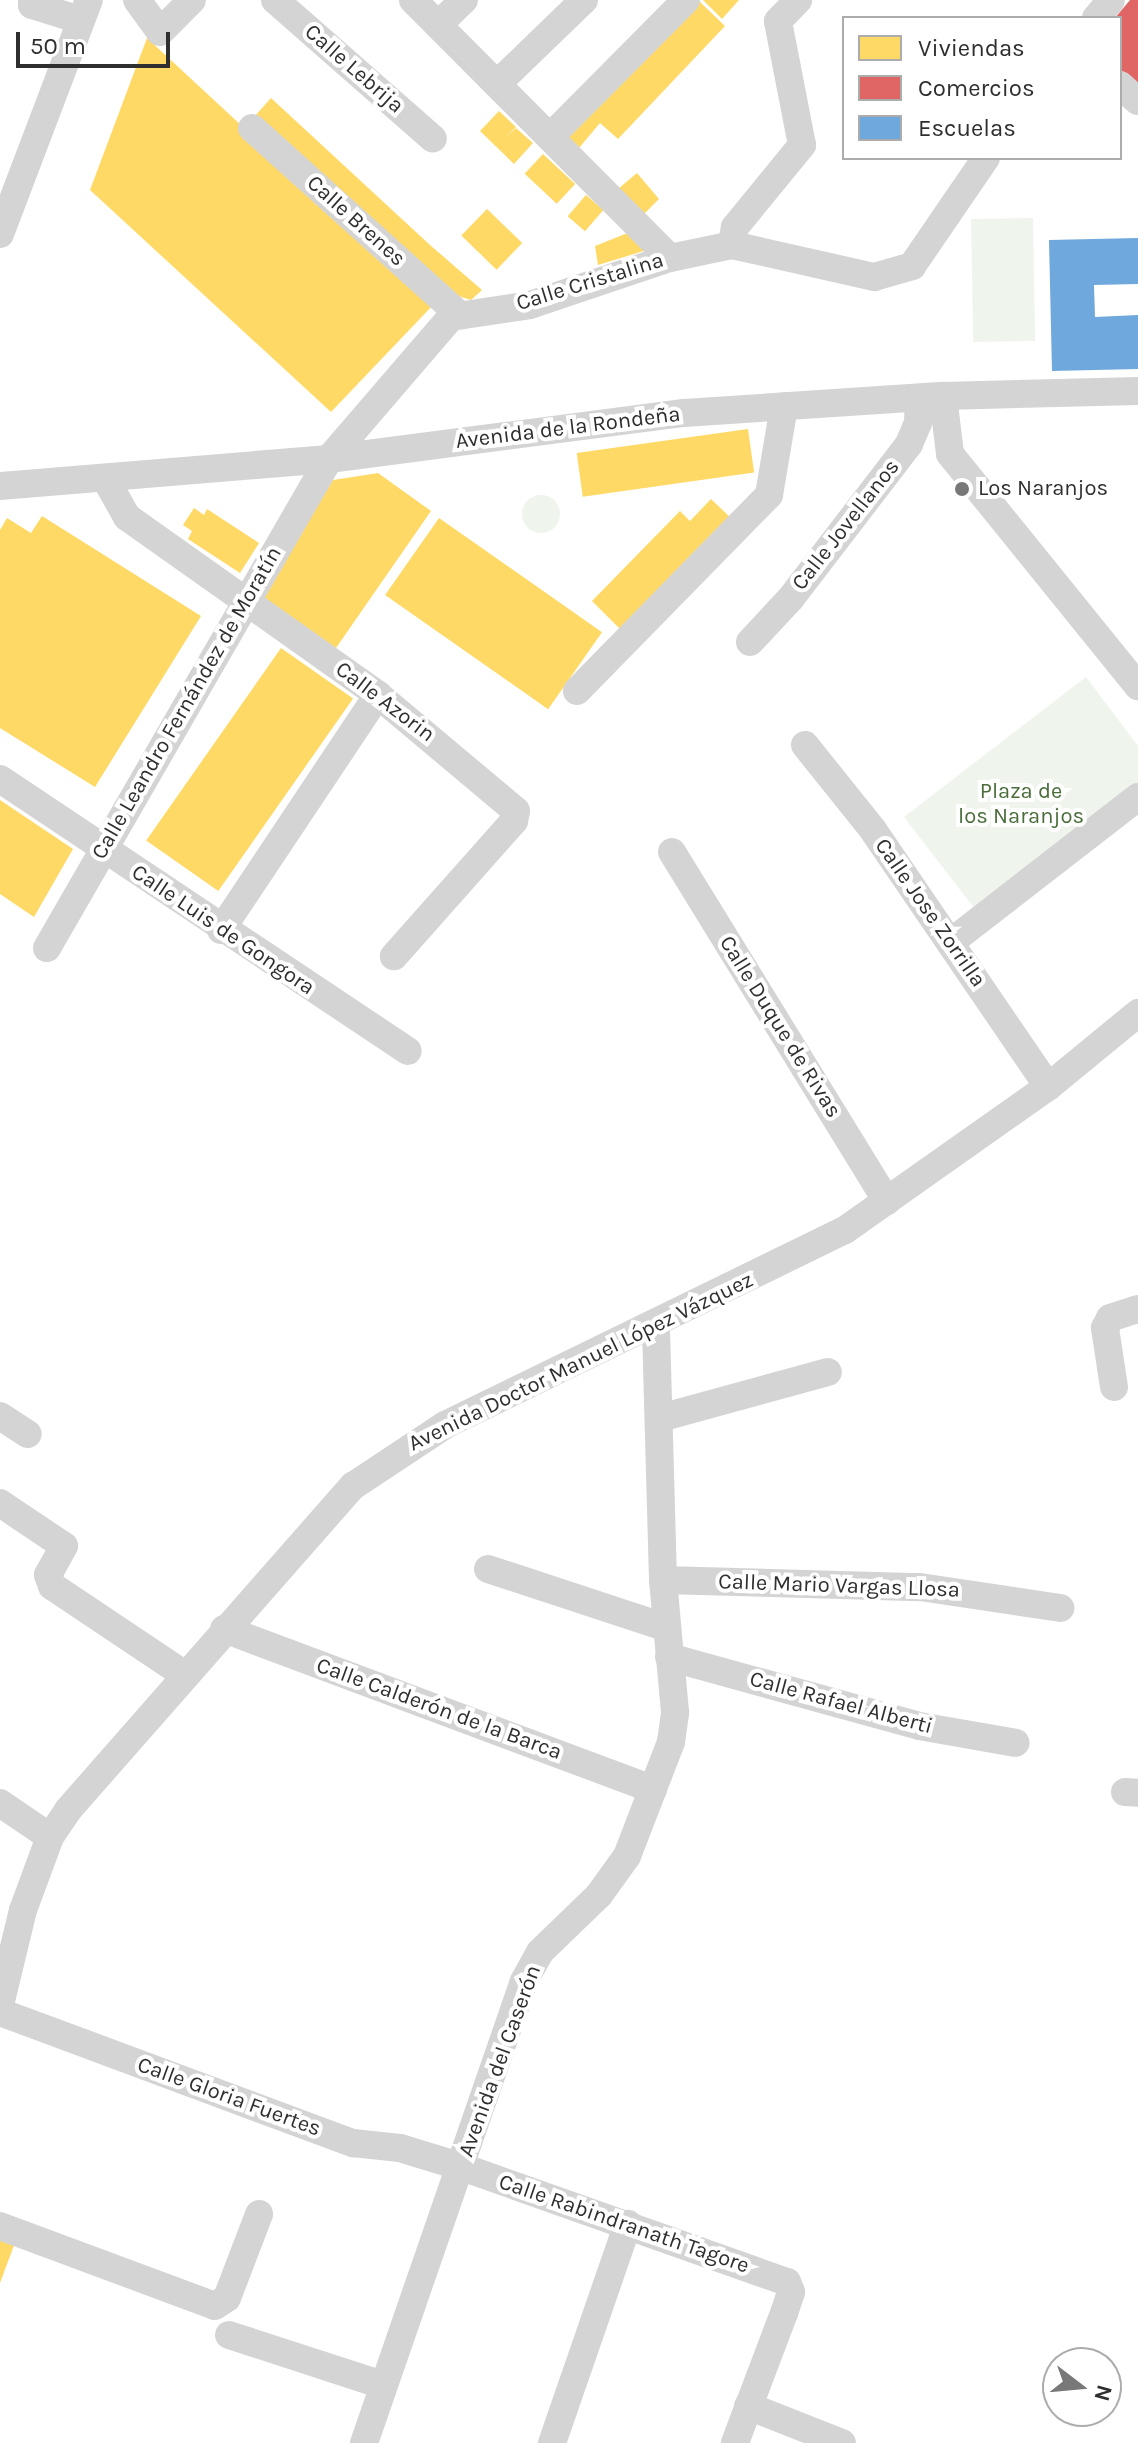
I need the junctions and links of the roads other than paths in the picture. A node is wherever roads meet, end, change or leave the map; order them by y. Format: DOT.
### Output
graph roads {
  1 [pos="32,0"];
  2 [pos="137,0"];
  3 [pos="192,0"];
  4 [pos="275,0"];
  5 [pos="413,0"];
  6 [pos="452,0"];
  7 [pos="464,0"];
  8 [pos="584,0"];
  9 [pos="686,0"];
  10 [pos="798,0"];
  11 [pos="1111,0"];
  12 [pos="85,10"];
  13 [pos="435,13"];
  14 [pos="1098,16"];
  15 [pos="497,84"];
  16 [pos="1122,87"];
  17 [pos="1138,101"];
  18 [pos="252,128"];
  19 [pos="550,137"];
  20 [pos="433,139"];
  21 [pos="985,160"];
  22 [pos="10,174"];
  23 [pos="0,234"];
  24 [pos="732,245"];
  25 [pos="670,258"];
  26 [pos="460,315"];
  27 [pos="1138,391"];
  28 [pos="931,397"];
  29 [pos="784,406"];
  30 [pos="329,459"];
  31 [pos="105,478"];
  32 [pos="0,486"];
  33 [pos="246,602"];
  34 [pos="750,642"];
  35 [pos="1138,686"];
  36 [pos="577,691"];
  37 [pos="378,695"];
  38 [pos="805,745"];
  39 [pos="0,779"];
  40 [pos="1138,797"];
  41 [pos="103,850"];
  42 [pos="672,852"];
  43 [pos="221,930"];
  44 [pos="951,942"];
  45 [pos="47,948"];
  46 [pos="394,956"];
  47 [pos="1138,1013"];
  48 [pos="408,1051"];
  49 [pos="1048,1087"];
  50 [pos="887,1201"];
  51 [pos="1138,1309"];
  52 [pos="656,1325"];
  53 [pos="828,1372"];
  54 [pos="1114,1387"];
  55 [pos="0,1416"];
  56 [pos="660,1418"];
  57 [pos="28,1434"];
  58 [pos="0,1503"];
  59 [pos="488,1569"];
  60 [pos="663,1580"];
  61 [pos="1060,1608"];
  62 [pos="667,1628"];
  63 [pos="224,1629"];
  64 [pos="669,1657"];
  65 [pos="185,1675"];
  66 [pos="1016,1743"];
  67 [pos="653,1789"];
  68 [pos="0,1803"];
  69 [pos="50,1837"];
  70 [pos="0,2005"];
  71 [pos="0,2012"];
  72 [pos="462,2167"];
  73 [pos="259,2214"];
  74 [pos="628,2224"];
  75 [pos="0,2226"];
  76 [pos="229,2335"];
  77 [pos="383,2385"];
  78 [pos="748,2406"];
  79 [pos="364,2443"];
  80 [pos="552,2443"];
  81 [pos="735,2443"];
  82 [pos="842,2443"];
  1 -- 12 [label="street"];
  2 -- 3 [label="street"];
  4 -- 20 [label="street, Calle Lebrija"];
  5 -- 13 [label="street"];
  6 -- 13 [label="street"];
  7 -- 13 [label="street"];
  8 -- 15 [label="street"];
  9 -- 19 [label="street"];
  10 -- 24 [label="street"];
  11 -- 14 [label="street"];
  12 -- 22 [label="street"];
  13 -- 15 [label="street"];
  15 -- 19 [label="street"];
  16 -- 17 [label="street"];
  18 -- 26 [label="street, Calle Brenes"];
  19 -- 25 [label="street"];
  21 -- 24 [label="street, Calle Cristalina"];
  22 -- 23 [label="street"];
  24 -- 25 [label="street, Calle Cristalina"];
  25 -- 26 [label="street, Calle Cristalina"];
  26 -- 30 [label="street"];
  27 -- 28 [label="street, Avenida de la Rondeña"];
  28 -- 29 [label="street, Avenida de la Rondeña"];
  28 -- 34 [label="street, Calle Jovellanos"];
  28 -- 35 [label="street"];
  29 -- 30 [label="street, Avenida de la Rondeña"];
  29 -- 36 [label="street"];
  30 -- 31 [label="street, Avenida de la Rondeña"];
  30 -- 33 [label="street, Calle Leandro Fernández de Moratín"];
  31 -- 32 [label="street, Avenida de la Rondeña"];
  31 -- 33 [label="street, Calle Azorin"];
  33 -- 37 [label="street, Calle Azorin"];
  33 -- 41 [label="street, Calle Leandro Fernández de Moratín"];
  37 -- 43 [label="street"];
  37 -- 46 [label="street, Calle Azorin"];
  38 -- 44 [label="street, Calle Jose Zorrilla"];
  39 -- 41 [label="street, Calle Luis de Gongora"];
  40 -- 44 [label="street"];
  41 -- 43 [label="street, Calle Luis de Gongora"];
  41 -- 45 [label="street, Calle Leandro Fernández de Moratín"];
  42 -- 50 [label="street, Calle Duque de Rivas"];
  43 -- 48 [label="street, Calle Luis de Gongora"];
  44 -- 49 [label="street, Calle Jose Zorrilla"];
  47 -- 49 [label="street, Avenida Doctor Manuel López Vázquez"];
  49 -- 50 [label="street, Avenida Doctor Manuel López Vázquez"];
  50 -- 52 [label="street, Avenida Doctor Manuel López Vázquez"];
  51 -- 54 [label="street"];
  52 -- 56 [label="street, Avenida del Caserón"];
  52 -- 63 [label="street, Avenida Doctor Manuel López Vázquez"];
  53 -- 56 [label="street"];
  55 -- 57 [label="street"];
  56 -- 60 [label="street, Avenida del Caserón"];
  58 -- 65 [label="street"];
  59 -- 62 [label="street"];
  60 -- 61 [label="street, Calle Mario Vargas Llosa"];
  60 -- 62 [label="street, Avenida del Caserón"];
  62 -- 64 [label="street, Avenida del Caserón"];
  63 -- 65 [label="street, Avenida Doctor Manuel López Vázquez"];
  63 -- 67 [label="street, Calle Calderón de la Barca"];
  64 -- 66 [label="street, Calle Rafael Alberti"];
  64 -- 67 [label="street, Avenida del Caserón"];
  65 -- 69 [label="street, Avenida Doctor Manuel López Vázquez"];
  67 -- 72 [label="street, Avenida del Caserón"];
  68 -- 69 [label="street"];
  69 -- 70 [label="street, Avenida Doctor Manuel López Vázquez"];
  71 -- 72 [label="street, Calle Gloria Fuertes"];
  72 -- 74 [label="street, Calle Rabindranath Tagore"];
  72 -- 77 [label="street, Avenida del Caserón"];
  73 -- 75 [label="street"];
  74 -- 78 [label="street, Calle Rabindranath Tagore"];
  74 -- 80 [label="street"];
  76 -- 77 [label="street"];
  77 -- 79 [label="street, Avenida del Caserón"];
  78 -- 81 [label="street"];
  78 -- 82 [label="street"];
}
